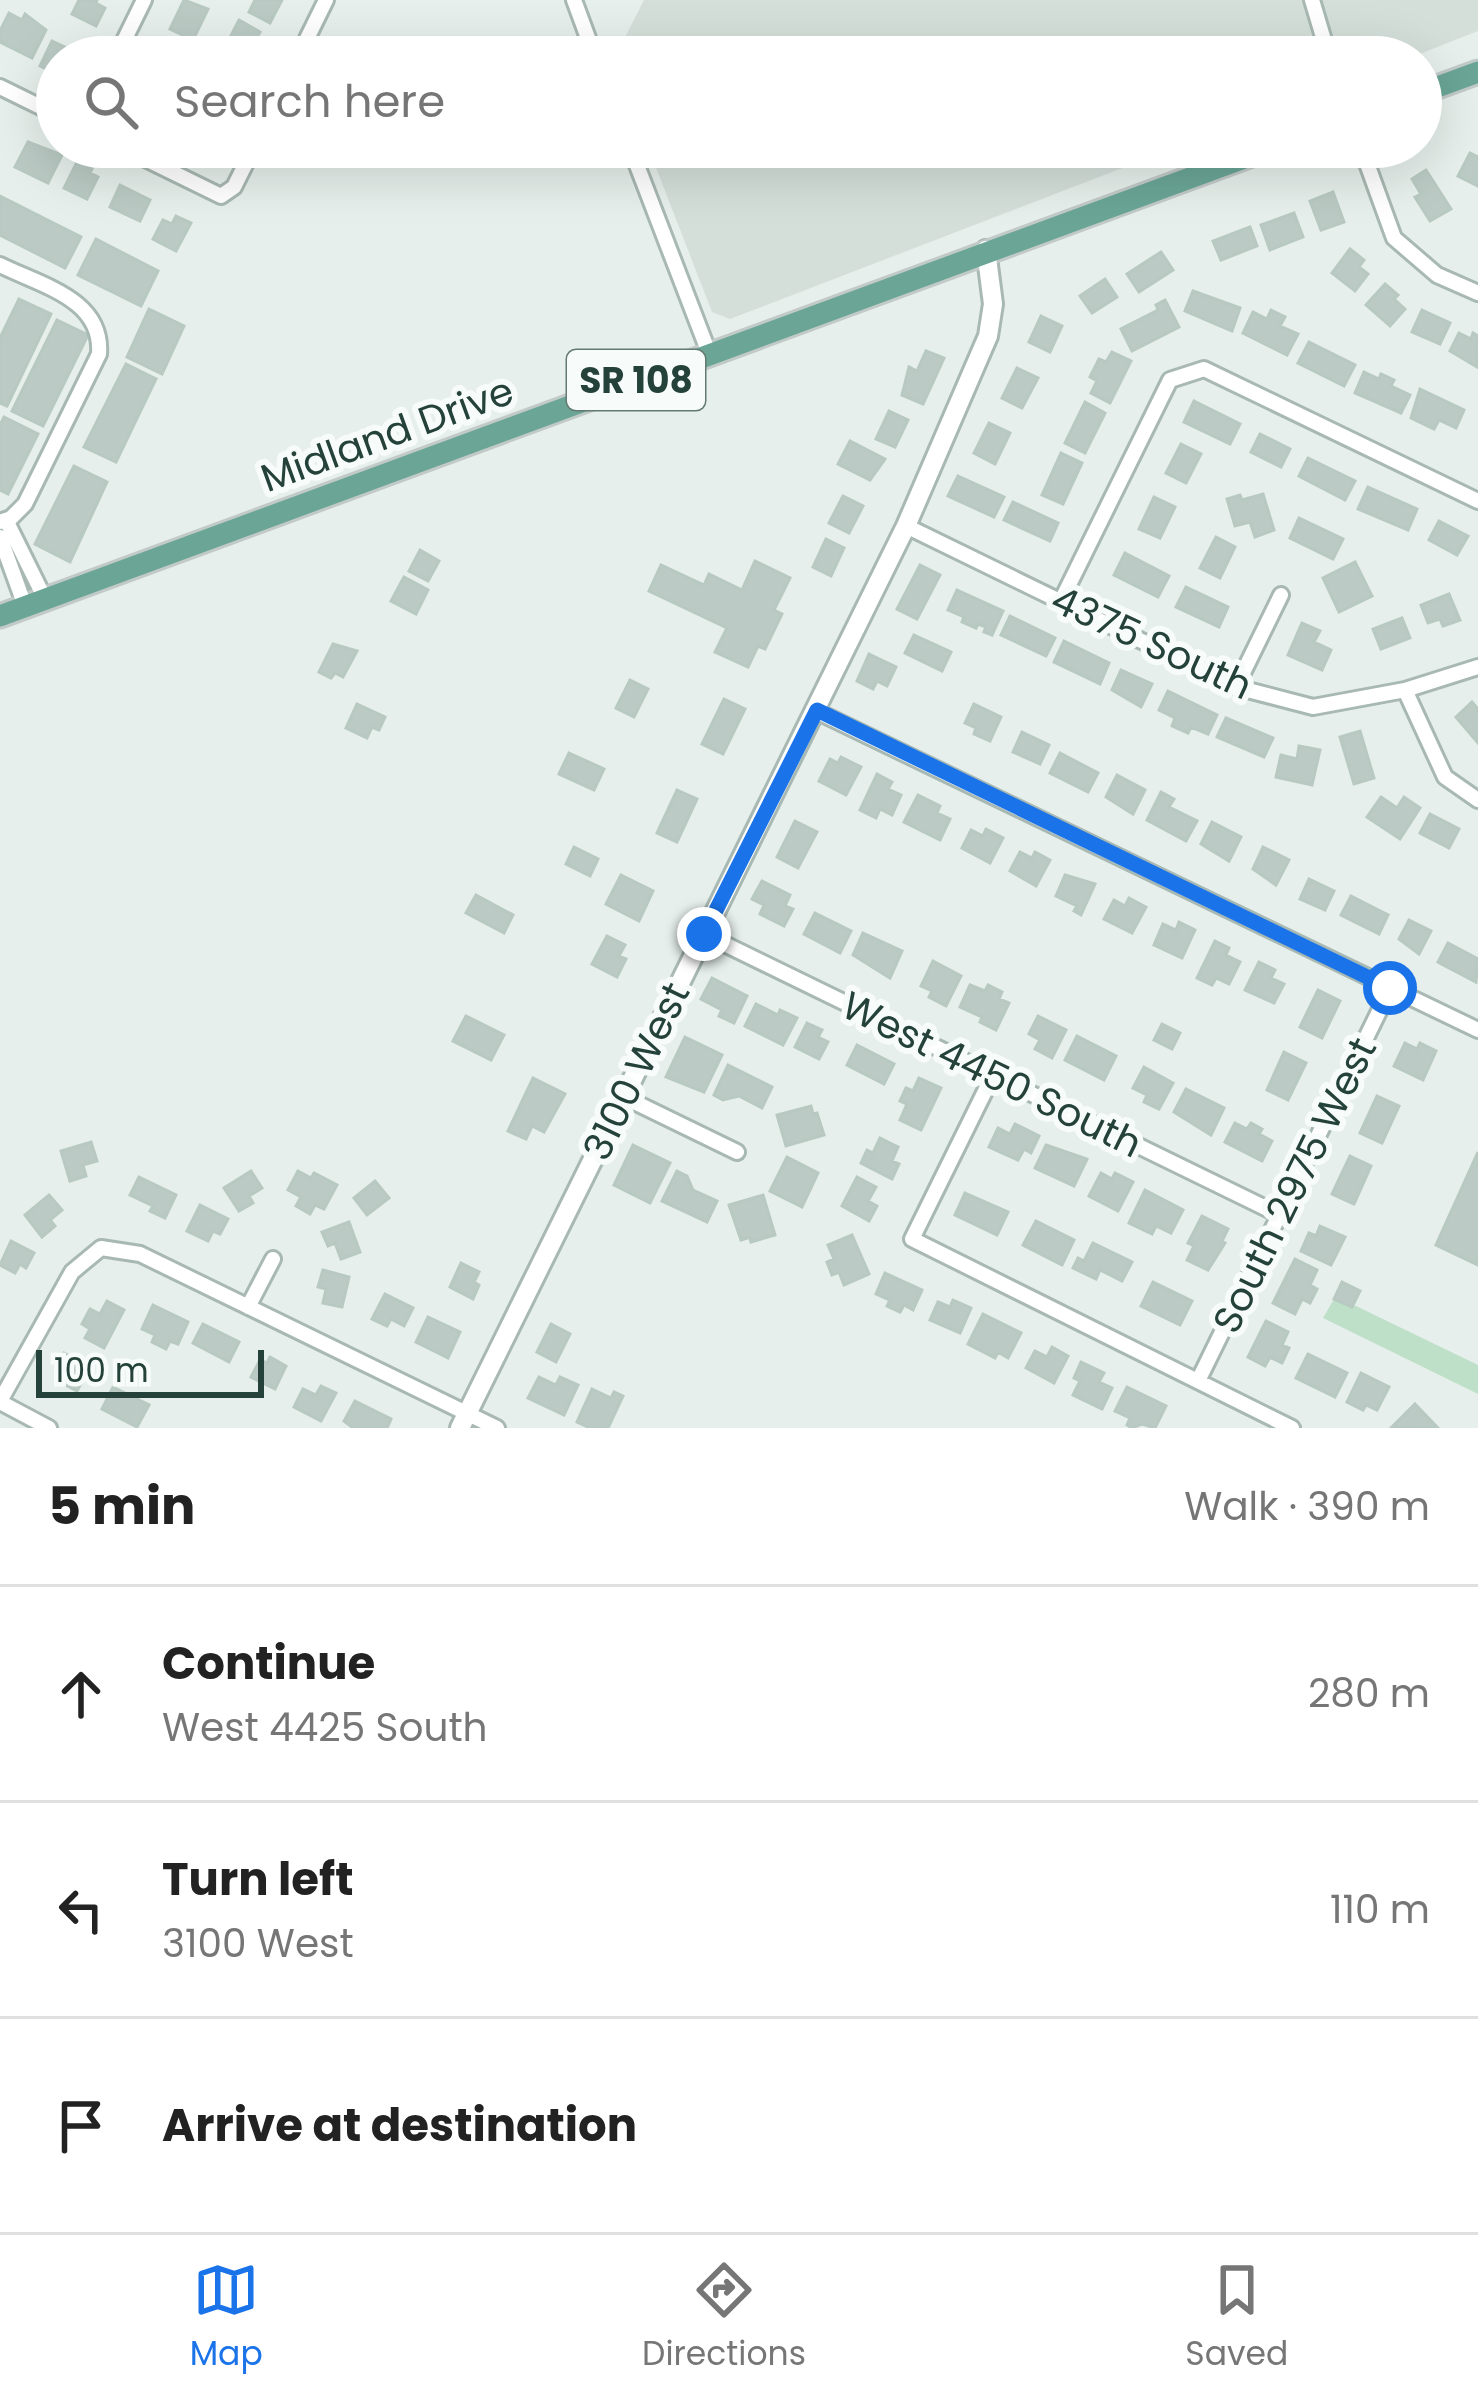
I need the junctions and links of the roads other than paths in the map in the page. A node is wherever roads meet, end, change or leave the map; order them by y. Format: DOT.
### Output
graph roads {
  1 [pos="144,0"];
  2 [pos="326,0"];
  3 [pos="574,0"];
  4 [pos="1312,0"];
  5 [pos="126,36"];
  6 [pos="308,36"];
  7 [pos="588,36"];
  8 [pos="1323,36"];
  9 [pos="1478,72"];
  10 [pos="1442,85"];
  11 [pos="0,87"];
  12 [pos="36,105"];
  13 [pos="164,168"];
  14 [pos="244,168"];
  15 [pos="638,168"];
  16 [pos="1215,168"];
  17 [pos="1369,168"];
  18 [pos="986,250"];
  19 [pos="1,267"];
  20 [pos="1478,293"];
  21 [pos="709,353"];
  22 [pos="1478,501"];
  23 [pos="3,521"];
  24 [pos="906,526"];
  25 [pos="0,537"];
  26 [pos="1281,595"];
  27 [pos="1061,602"];
  28 [pos="35,603"];
  29 [pos="0,616"];
  30 [pos="1478,667"];
  31 [pos="1236,687"];
  32 [pos="1405,690"];
  33 [pos="817,710"];
  34 [pos="1478,800"];
  35 [pos="704,934"];
  36 [pos="1390,988"];
  37 [pos="1478,1030"];
  38 [pos="993,1075"];
  39 [pos="624,1097"];
  40 [pos="737,1152"];
  41 [pos="1280,1215"];
  42 [pos="273,1259"];
  43 [pos="248,1307"];
  44 [pos="1198,1382"];
  45 [pos="0,1401"];
  46 [pos="464,1421"];
  47 [pos="49,1428"];
  48 [pos="497,1428"];
  49 [pos="1292,1428"];
  1 -- 5 [label="street"];
  2 -- 6 [label="street"];
  3 -- 7 [label="street"];
  4 -- 8 [label="street"];
  9 -- 10 [label="main road"];
  11 -- 12 [label="street"];
  13 -- 14 [label="street"];
  15 -- 21 [label="street"];
  16 -- 18 [label="main road, Midland Drive / SR 108"];
  17 -- 20 [label="street"];
  18 -- 21 [label="main road, Midland Drive / SR 108"];
  18 -- 24 [label="street, 3100 West"];
  19 -- 23 [label="street"];
  21 -- 28 [label="main road, Midland Drive / SR 108"];
  22 -- 27 [label="street"];
  23 -- 28 [label="street"];
  24 -- 27 [label="street, 4375 South"];
  24 -- 33 [label="street, 3100 West"];
  25 -- 28 [label="street"];
  26 -- 31 [label="street"];
  27 -- 31 [label="street, 4375 South"];
  28 -- 29 [label="main road, Midland Drive / SR 108"];
  30 -- 32 [label="street, 4375 South"];
  31 -- 32 [label="street, 4375 South"];
  32 -- 34 [label="street"];
  33 -- 35 [label="street, 3100 West"];
  33 -- 36 [label="street"];
  35 -- 38 [label="street, West 4450 South"];
  35 -- 39 [label="street, 3100 West"];
  36 -- 37 [label="street"];
  36 -- 41 [label="street, South 2975 West"];
  38 -- 41 [label="street, West 4450 South"];
  38 -- 44 [label="street"];
  39 -- 40 [label="street"];
  39 -- 46 [label="street, 3100 West"];
  41 -- 44 [label="street, South 2975 West"];
  42 -- 43 [label="street"];
  43 -- 45 [label="street"];
  43 -- 46 [label="street"];
  44 -- 49 [label="street"];
  45 -- 47 [label="street"];
  46 -- 48 [label="street"];
}
